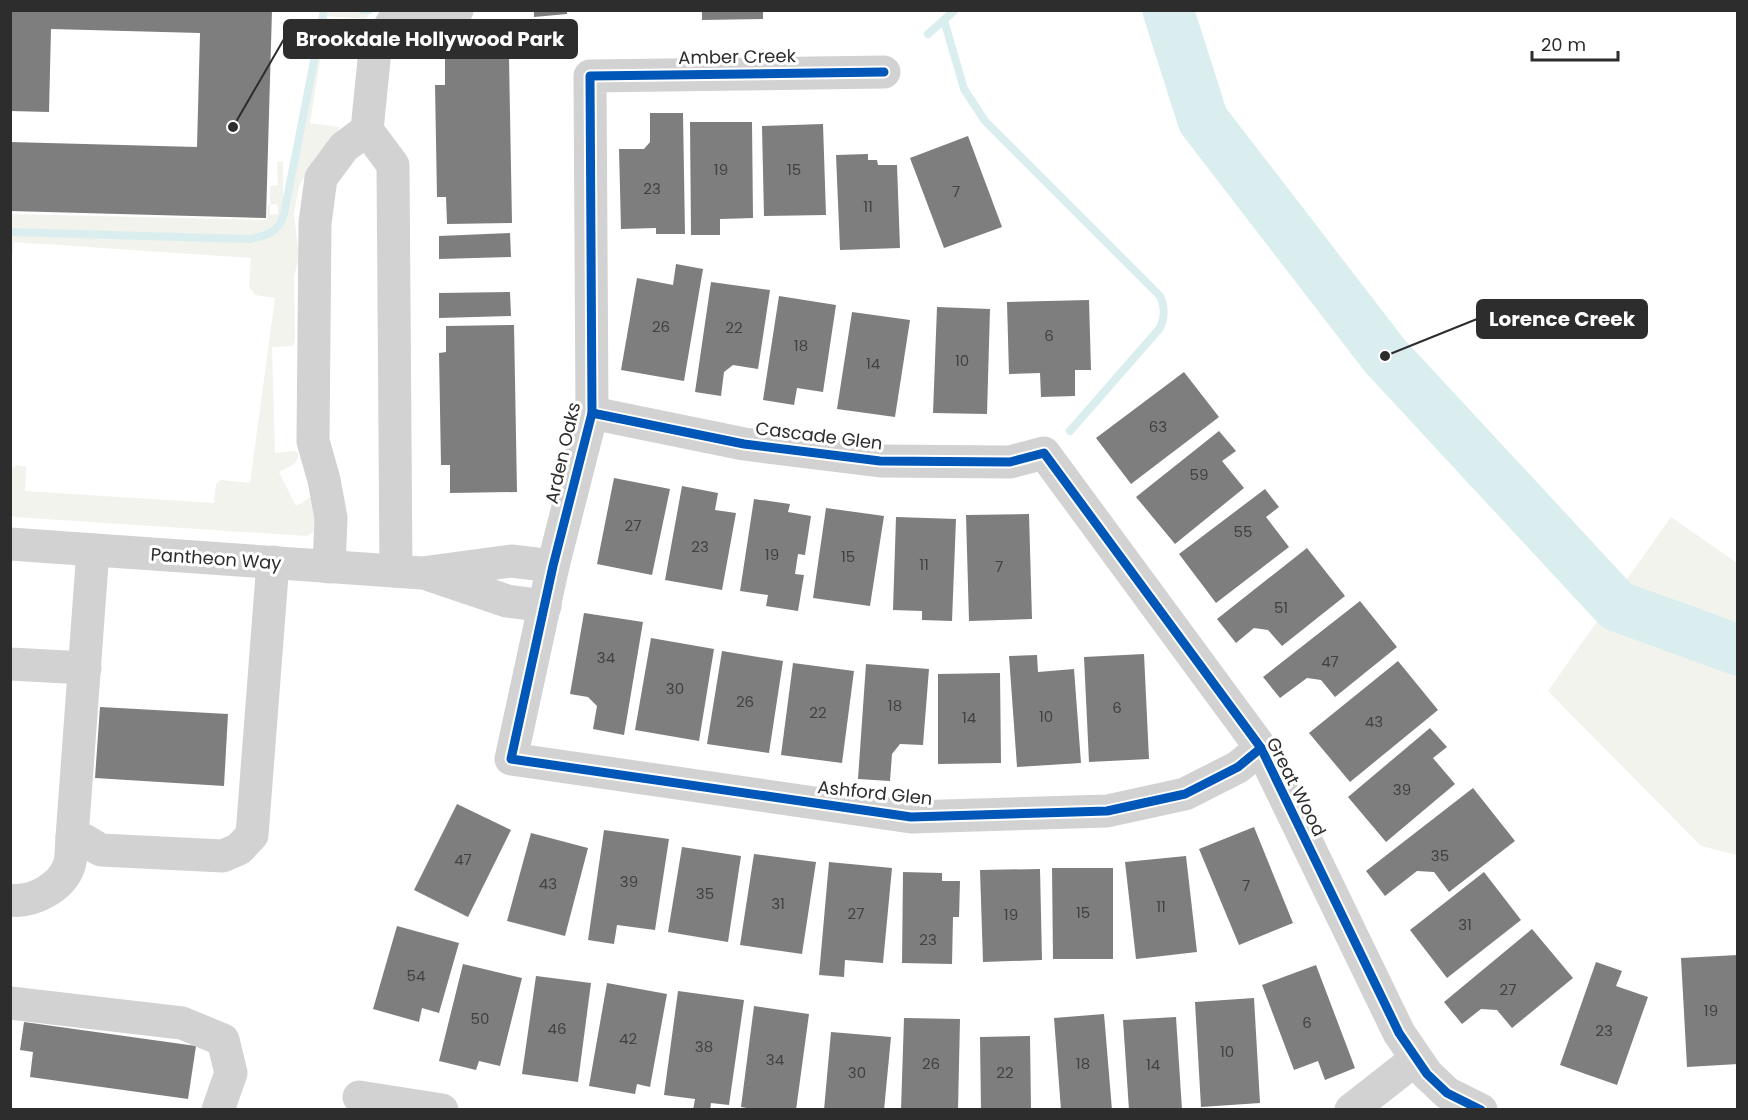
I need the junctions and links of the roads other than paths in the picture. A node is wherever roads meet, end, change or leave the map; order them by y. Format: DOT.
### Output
graph roads {
  1 [pos="457,10"];
  2 [pos="885,72"];
  3 [pos="590,76"];
  4 [pos="367,130"];
  5 [pos="592,413"];
  6 [pos="1044,453"];
  7 [pos="10,544"];
  8 [pos="93,550"];
  9 [pos="273,562"];
  10 [pos="553,566"];
  11 [pos="329,567"];
  12 [pos="409,572"];
  13 [pos="545,606"];
  14 [pos="10,664"];
  15 [pos="85,668"];
  16 [pos="1261,748"];
  17 [pos="511,759"];
  18 [pos="72,837"];
  19 [pos="10,900"];
  20 [pos="10,1003"];
  21 [pos="1416,1059"];
  22 [pos="359,1097"];
  23 [pos="219,1110"];
  24 [pos="442,1110"];
  25 [pos="1351,1110"];
  26 [pos="1480,1110"];
  1 -- 4 [label="street"];
  2 -- 3 [label="street, Amber Creek"];
  3 -- 5 [label="street, Arden Oaks"];
  4 -- 11 [label="street"];
  4 -- 12 [label="street"];
  5 -- 6 [label="street, Cascade Glen"];
  5 -- 10 [label="street, Arden Oaks"];
  6 -- 16 [label="street, Great Wood"];
  7 -- 8 [label="street, Pantheon Way"];
  8 -- 9 [label="street, Pantheon Way"];
  8 -- 15 [label="street"];
  9 -- 11 [label="street, Pantheon Way"];
  9 -- 18 [label="street"];
  10 -- 12 [label="street, Pantheon Way"];
  10 -- 13 [label="street, Arden Oaks"];
  11 -- 12 [label="street, Pantheon Way"];
  12 -- 13 [label="street, Pantheon Way"];
  13 -- 17 [label="street, Arden Oaks"];
  14 -- 15 [label="street"];
  15 -- 18 [label="street"];
  16 -- 17 [label="street, Ashford Glen"];
  16 -- 21 [label="street, Great Wood"];
  18 -- 19 [label="street"];
  20 -- 23 [label="street"];
  21 -- 25 [label="street"];
  21 -- 26 [label="street, Great Wood"];
  22 -- 24 [label="street"];
}
